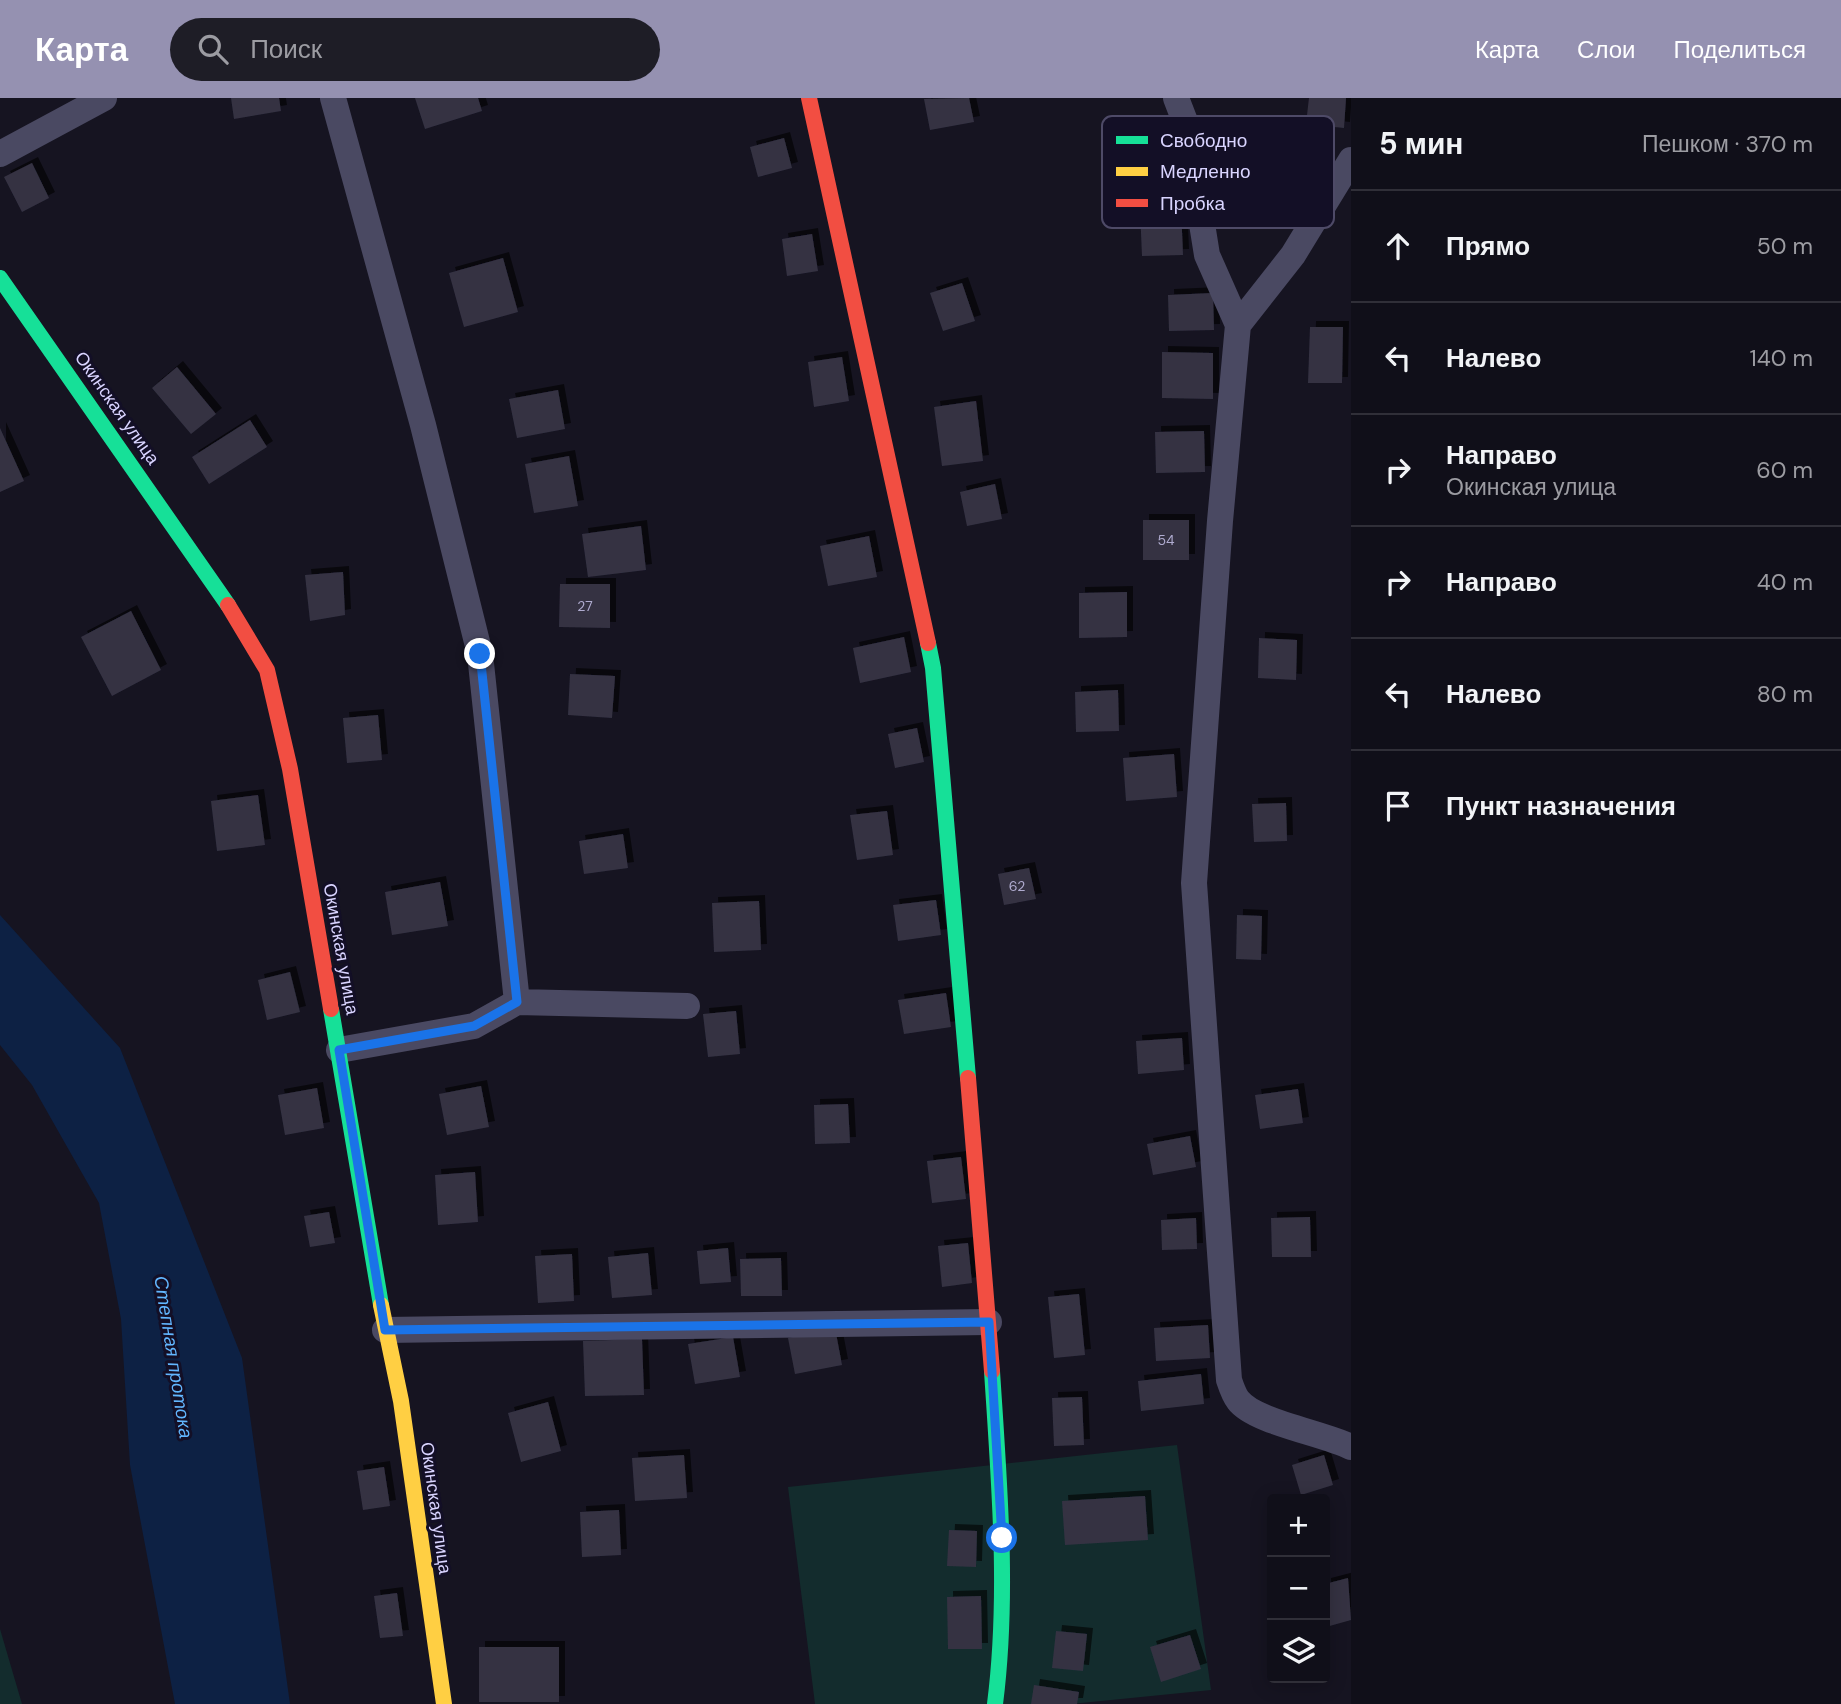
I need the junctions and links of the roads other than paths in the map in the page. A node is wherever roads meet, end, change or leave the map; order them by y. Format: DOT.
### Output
graph roads {
  1 [pos="104,98"];
  2 [pos="334,98"];
  3 [pos="809,98"];
  4 [pos="1176,98"];
  5 [pos="1183,116"];
  6 [pos="0,154"];
  7 [pos="1351,160"];
  8 [pos="1334,188"];
  9 [pos="1203,228"];
  10 [pos="1309,228"];
  11 [pos="0,278"];
  12 [pos="1238,325"];
  13 [pos="517,1002"];
  14 [pos="687,1006"];
  15 [pos="339,1050"];
  16 [pos="989,1322"];
  17 [pos="385,1330"];
  18 [pos="1351,1447"];
  19 [pos="444,1704"];
  20 [pos="995,1704"];
  1 -- 6 [label="street"];
  2 -- 13 [label="street"];
  3 -- 16 [label="street"];
  4 -- 5 [label="street"];
  7 -- 8 [label="street"];
  9 -- 12 [label="street"];
  10 -- 12 [label="street"];
  11 -- 15 [label="street, Окинская улица"];
  12 -- 18 [label="street"];
  13 -- 14 [label="street"];
  13 -- 15 [label="street"];
  15 -- 17 [label="street, Окинская улица"];
  16 -- 17 [label="street"];
  16 -- 20 [label="street"];
  17 -- 19 [label="street, Окинская улица"];
}
